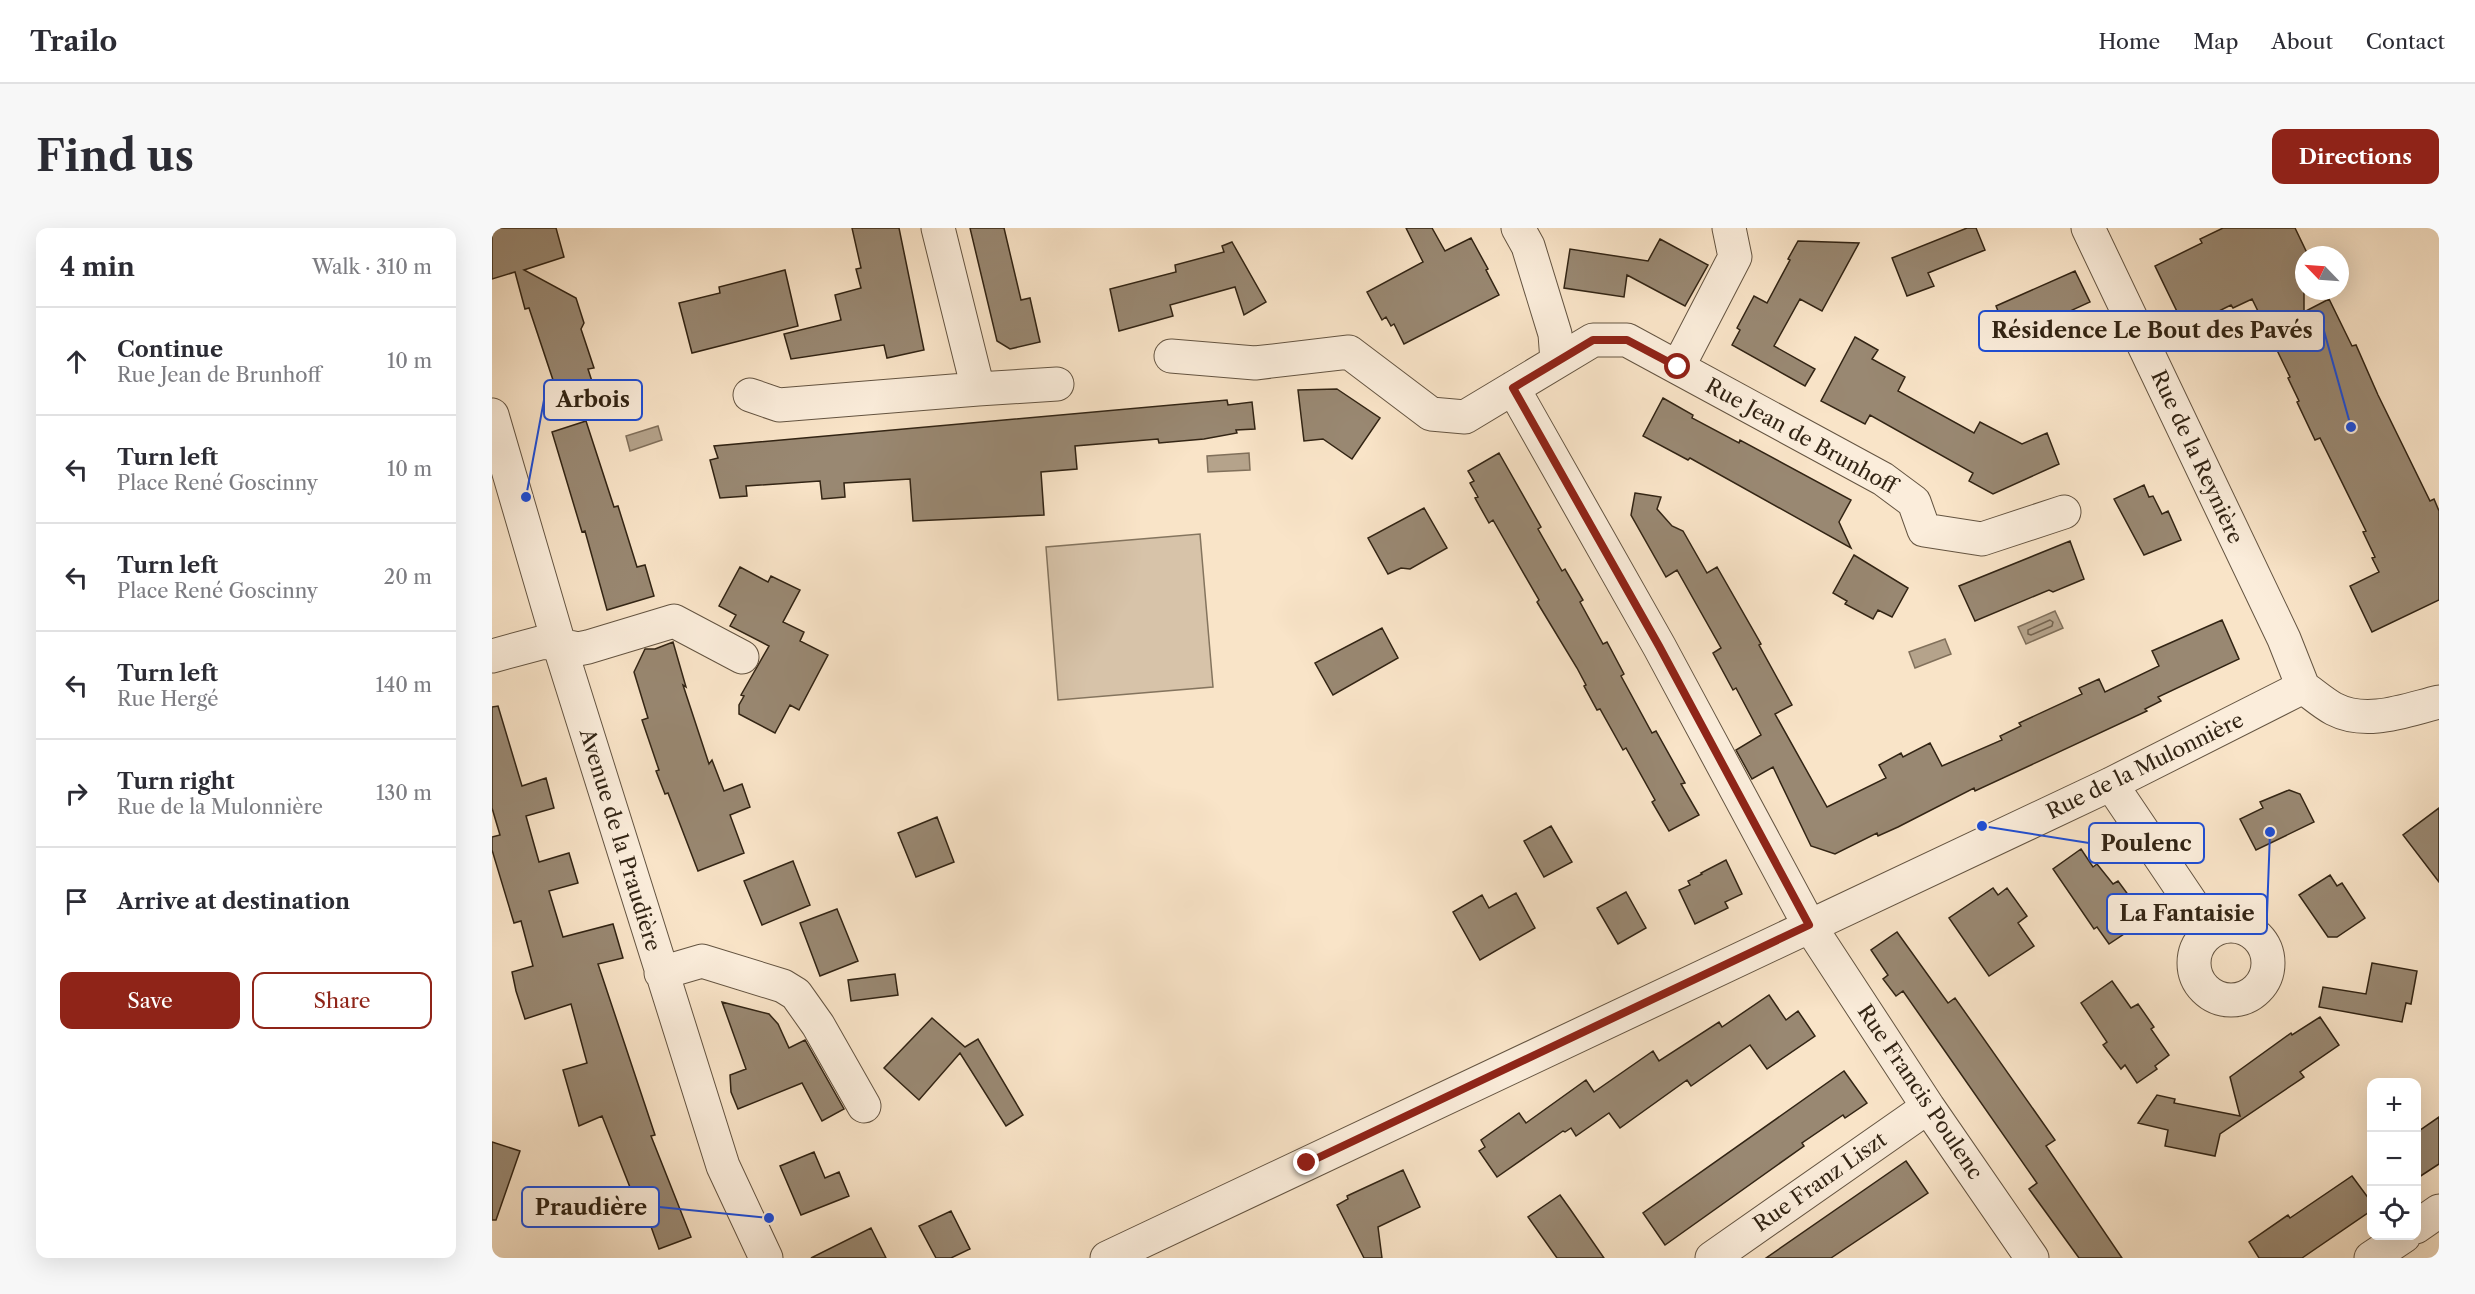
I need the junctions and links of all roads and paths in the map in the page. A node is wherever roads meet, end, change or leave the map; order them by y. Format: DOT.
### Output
graph roads {
  1 [pos="938,228"];
  2 [pos="1518,228"];
  3 [pos="1729,228"];
  4 [pos="2088,228"];
  5 [pos="1556,347"];
  6 [pos="1171,356"];
  7 [pos="1678,367"];
  8 [pos="1057,384"];
  9 [pos="978,389"];
  10 [pos="750,395"];
  11 [pos="1518,396"];
  12 [pos="492,415"];
  13 [pos="2064,512"];
  14 [pos="559,644"];
  15 [pos="492,656"];
  16 [pos="742,657"];
  17 [pos="2303,687"];
  18 [pos="2439,702"];
  19 [pos="2111,783"];
  20 [pos="1809,925"];
  21 [pos="2210,931"];
  22 [pos="661,973"];
  23 [pos="864,1106"];
  24 [pos="1929,1107"];
  25 [pos="2439,1211"];
  26 [pos="2421,1224"];
  27 [pos="2398,1240"];
  28 [pos="766,1258"];
  29 [pos="1107,1258"];
  30 [pos="1712,1258"];
  31 [pos="2032,1258"];
  32 [pos="2371,1258"];
  1 -- 9 [label="street"];
  2 -- 5 [label="street"];
  3 -- 7 [label="street"];
  4 -- 17 [label="street, Rue de la Reynière"];
  5 -- 7 [label="street, Rue Jean de Brunhoff"];
  5 -- 11 [label="street"];
  6 -- 11 [label="street"];
  7 -- 13 [label="street, Rue Jean de Brunhoff"];
  8 -- 9 [label="street"];
  9 -- 10 [label="street"];
  11 -- 20 [label="street, Rue Francis Poulenc"];
  12 -- 14 [label="street, Avenue de la Praudière"];
  14 -- 15 [label="street"];
  14 -- 16 [label="street"];
  14 -- 22 [label="street, Avenue de la Praudière"];
  17 -- 18 [label="street"];
  17 -- 19 [label="street, Rue de la Mulonnière"];
  19 -- 20 [label="street, Rue de la Mulonnière"];
  19 -- 21 [label="street"];
  20 -- 24 [label="street, Rue Francis Poulenc"];
  20 -- 29 [label="street, Rue de la Mulonnière"];
  22 -- 23 [label="street"];
  22 -- 28 [label="street, Avenue de la Praudière"];
  24 -- 30 [label="street, Rue Franz Liszt"];
  24 -- 31 [label="street, Rue Francis Poulenc"];
  25 -- 26 [label="street"];
  27 -- 32 [label="street"];
}
